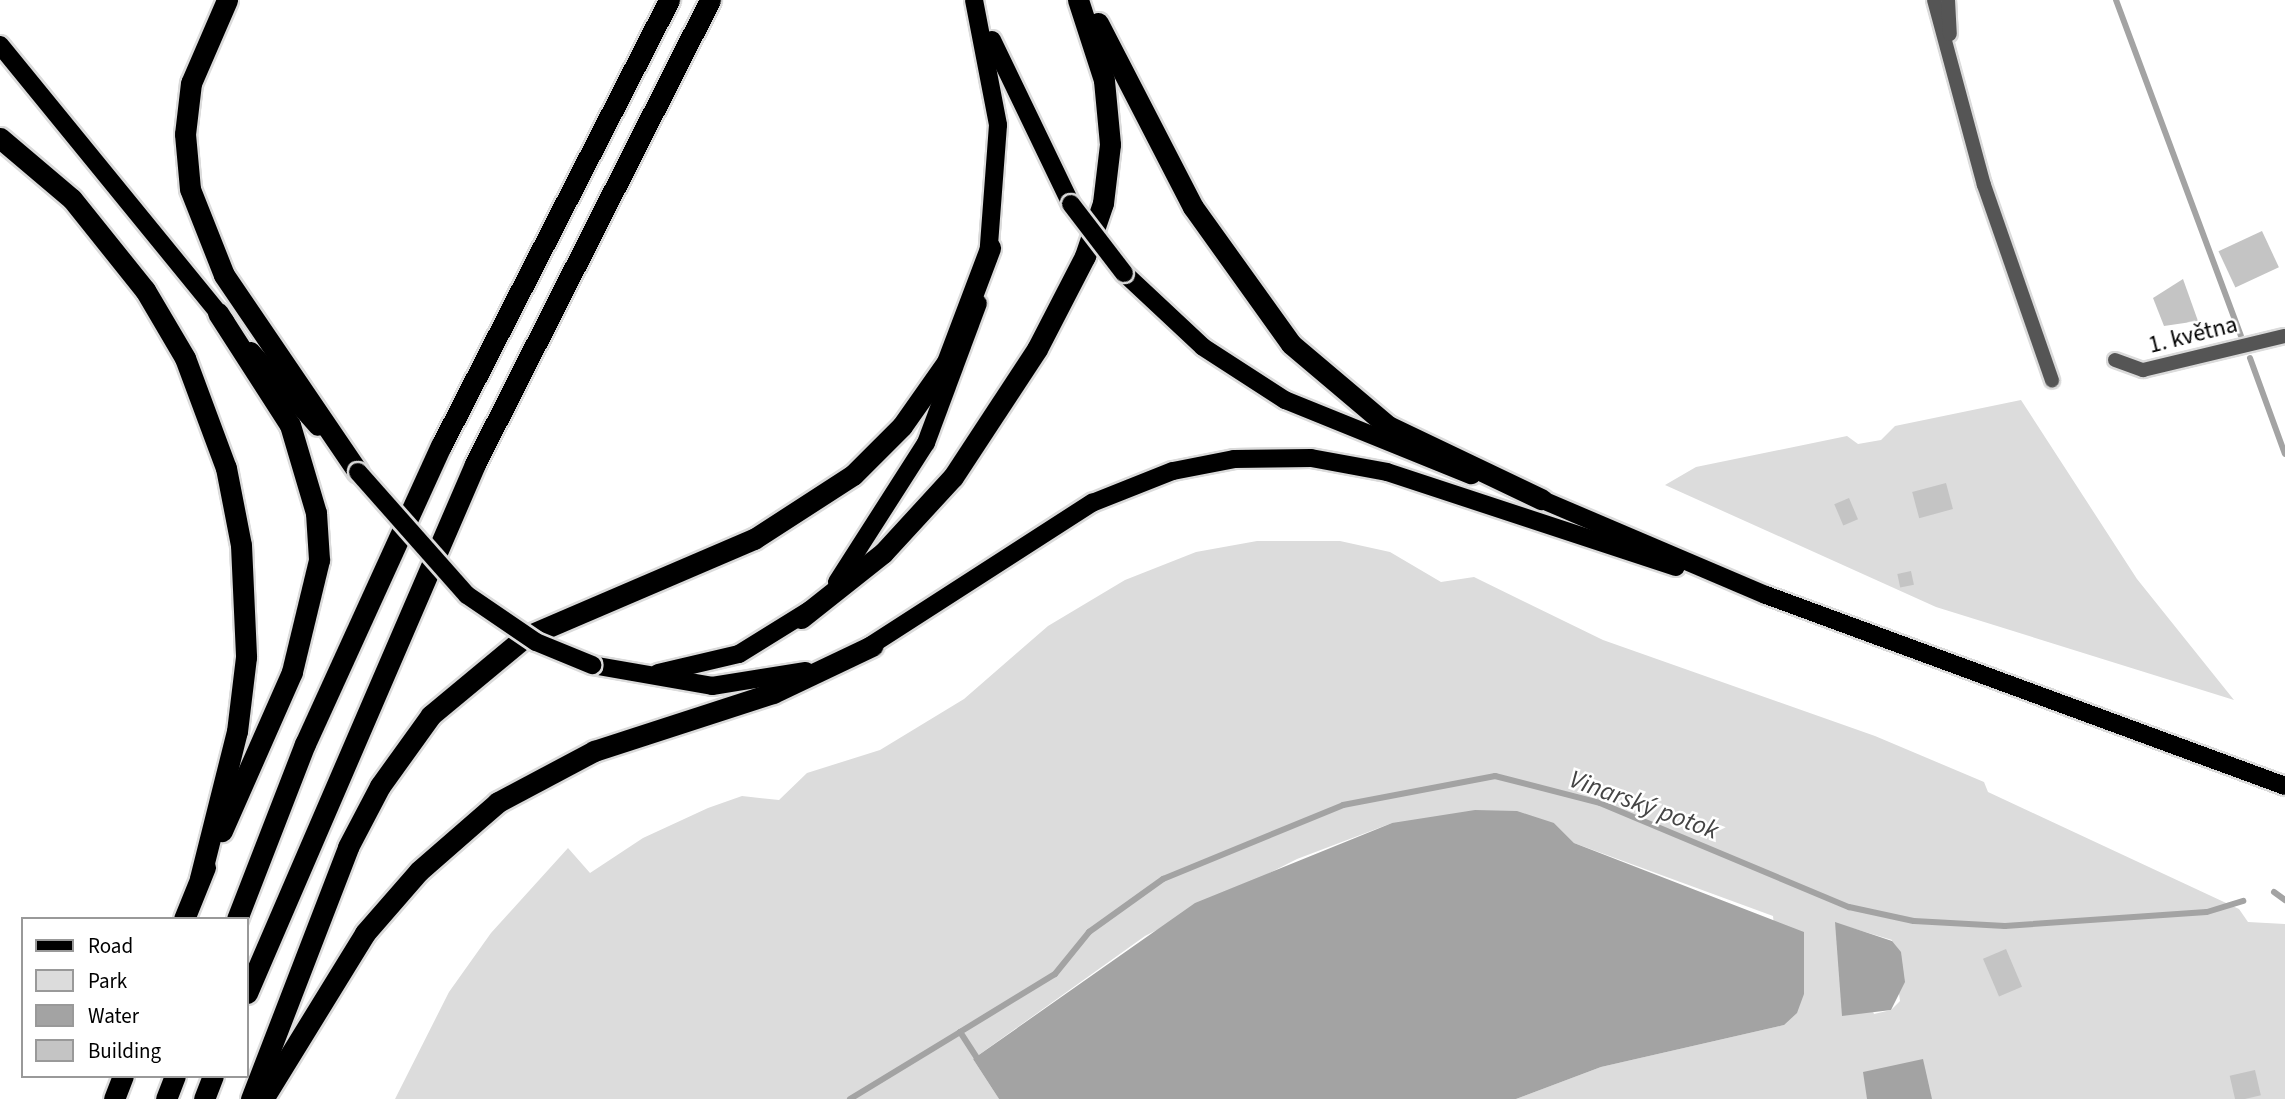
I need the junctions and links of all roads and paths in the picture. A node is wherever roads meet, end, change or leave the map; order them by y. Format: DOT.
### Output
graph roads {
  1 [pos="227,0"];
  2 [pos="669,0"];
  3 [pos="710,0"];
  4 [pos="974,0"];
  5 [pos="1078,0"];
  6 [pos="1086,0"];
  7 [pos="1934,0"];
  8 [pos="1948,0"];
  9 [pos="0,31"];
  10 [pos="0,45"];
  11 [pos="1952,67"];
  12 [pos="27,75"];
  13 [pos="0,138"];
  14 [pos="990,248"];
  15 [pos="218,313"];
  16 [pos="2285,336"];
  17 [pos="2115,360"];
  18 [pos="2052,380"];
  19 [pos="358,472"];
  20 [pos="1541,499"];
  21 [pos="1766,595"];
  22 [pos="801,618"];
  23 [pos="872,646"];
  24 [pos="592,665"];
  25 [pos="2285,786"];
  26 [pos="200,878"];
  27 [pos="185,917"];
  28 [pos="238,917"];
  29 [pos="248,991"];
  30 [pos="121,1078"];
  31 [pos="174,1078"];
  32 [pos="212,1078"];
  33 [pos="114,1099"];
  34 [pos="166,1099"];
  35 [pos="204,1099"];
  36 [pos="251,1099"];
  37 [pos="262,1099"];
  1 -- 19 [label="highway"];
  2 -- 28 [label="highway"];
  3 -- 29 [label="highway"];
  4 -- 14 [label="main road"];
  4 -- 20 [label="main road, bridge"];
  5 -- 22 [label="highway"];
  6 -- 20 [label="highway"];
  7 -- 11 [label="street"];
  8 -- 11 [label="street"];
  9 -- 12 [label="main road"];
  10 -- 12 [label="main road"];
  11 -- 18 [label="street"];
  12 -- 15 [label="main road"];
  13 -- 26 [label="highway"];
  14 -- 22 [label="main road"];
  14 -- 36 [label="highway"];
  15 -- 19 [label="main road"];
  15 -- 26 [label="highway"];
  16 -- 17 [label="street, 1. května"];
  19 -- 24 [label="main road, bridge"];
  20 -- 21 [label="main road"];
  21 -- 23 [label="main road"];
  21 -- 25 [label="main road"];
  22 -- 24 [label="main road"];
  23 -- 24 [label="main road"];
  23 -- 37 [label="highway"];
  26 -- 27 [label="highway"];
  30 -- 33 [label="highway"];
  31 -- 34 [label="highway"];
  32 -- 35 [label="highway"];
}
